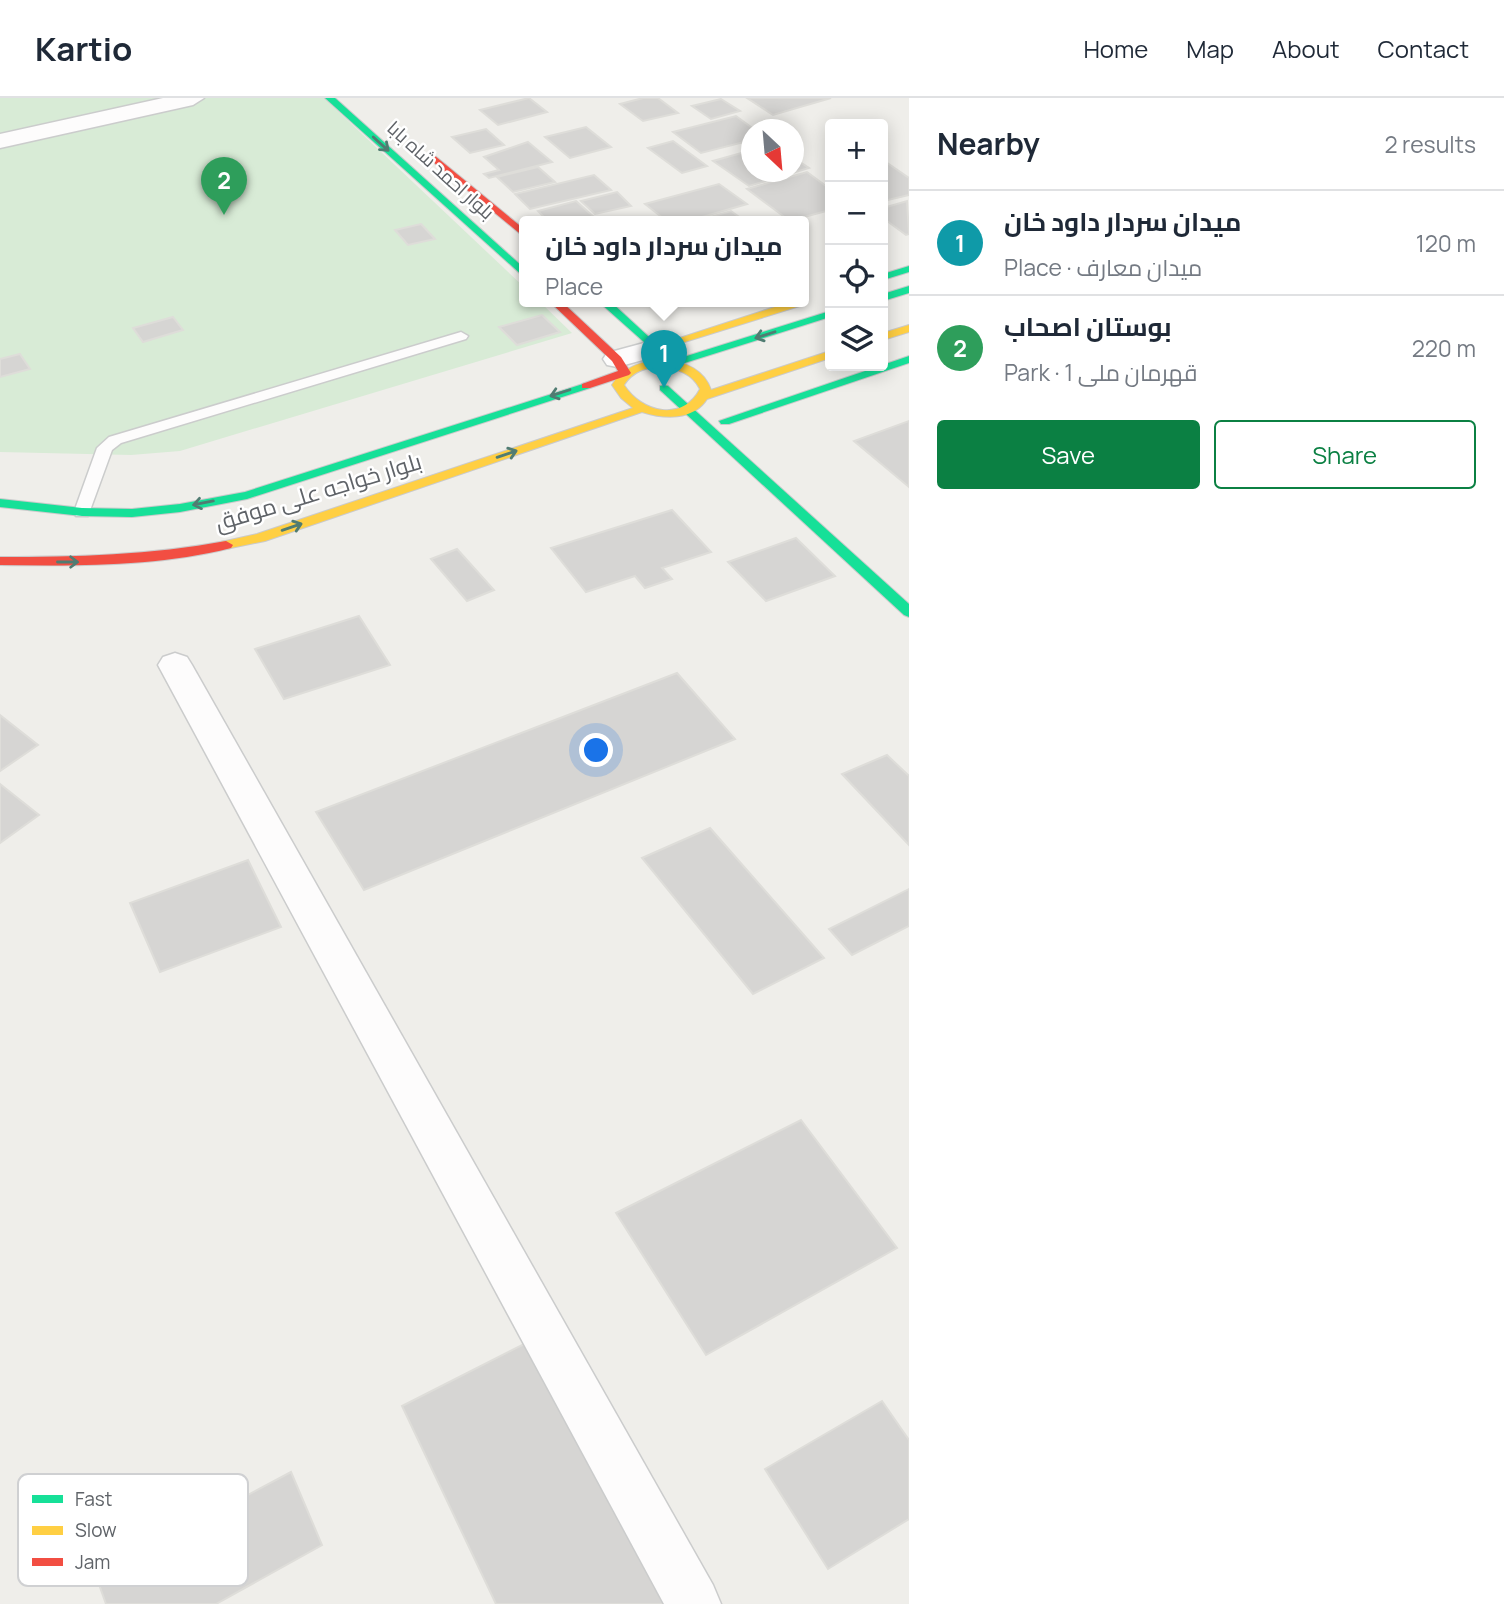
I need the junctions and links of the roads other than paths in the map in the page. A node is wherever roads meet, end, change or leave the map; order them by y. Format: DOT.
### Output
graph roads {
  1 [pos="193,98"];
  2 [pos="330,98"];
  3 [pos="0,141"];
  4 [pos="423,149"];
  5 [pos="519,230"];
  6 [pos="519,269"];
  7 [pos="909,269"];
  8 [pos="888,275"];
  9 [pos="909,289"];
  10 [pos="888,296"];
  11 [pos="560,307"];
  12 [pos="609,307"];
  13 [pos="792,307"];
  14 [pos="825,315"];
  15 [pos="909,328"];
  16 [pos="888,335"];
  17 [pos="461,336"];
  18 [pos="663,356"];
  19 [pos="825,356"];
  20 [pos="909,359"];
  21 [pos="621,366"];
  22 [pos="664,387"];
  23 [pos="705,396"];
  24 [pos="640,409"];
  25 [pos="672,413"];
  26 [pos="725,421"];
  27 [pos="0,503"];
  28 [pos="82,512"];
  29 [pos="0,561"];
  30 [pos="909,612"];
  31 [pos="175,665"];
  32 [pos="694,1604"];
  1 -- 3 [label="street"];
  2 -- 6 [label="main road, بلوار احمد شاه بابا, one-way"];
  4 -- 5 [label="main road, بلوار احمد شاه بابا"];
  7 -- 8 [label="main road"];
  9 -- 10 [label="main road"];
  11 -- 21 [label="main road"];
  12 -- 18 [label="main road"];
  13 -- 18 [label="main road"];
  14 -- 18 [label="main road, one-way"];
  15 -- 16 [label="main road"];
  17 -- 28 [label="lane"];
  18 -- 21 [label="street"];
  18 -- 23 [label="main road"];
  19 -- 23 [label="main road"];
  20 -- 26 [label="main road"];
  21 -- 24 [label="main road"];
  21 -- 28 [label="main road, بلوار خواجه علی موفق, one-way"];
  22 -- 25 [label="main road"];
  22 -- 26 [label="main road"];
  22 -- 30 [label="main road"];
  23 -- 25 [label="main road"];
  23 -- 26 [label="main road"];
  24 -- 25 [label="main road"];
  29 -- 24 [label="main road, بلوار خواجه علی موفق, one-way"];
  27 -- 28 [label="main road, بلوار خواجه علی موفق"];
  31 -- 32 [label="street"];
}
